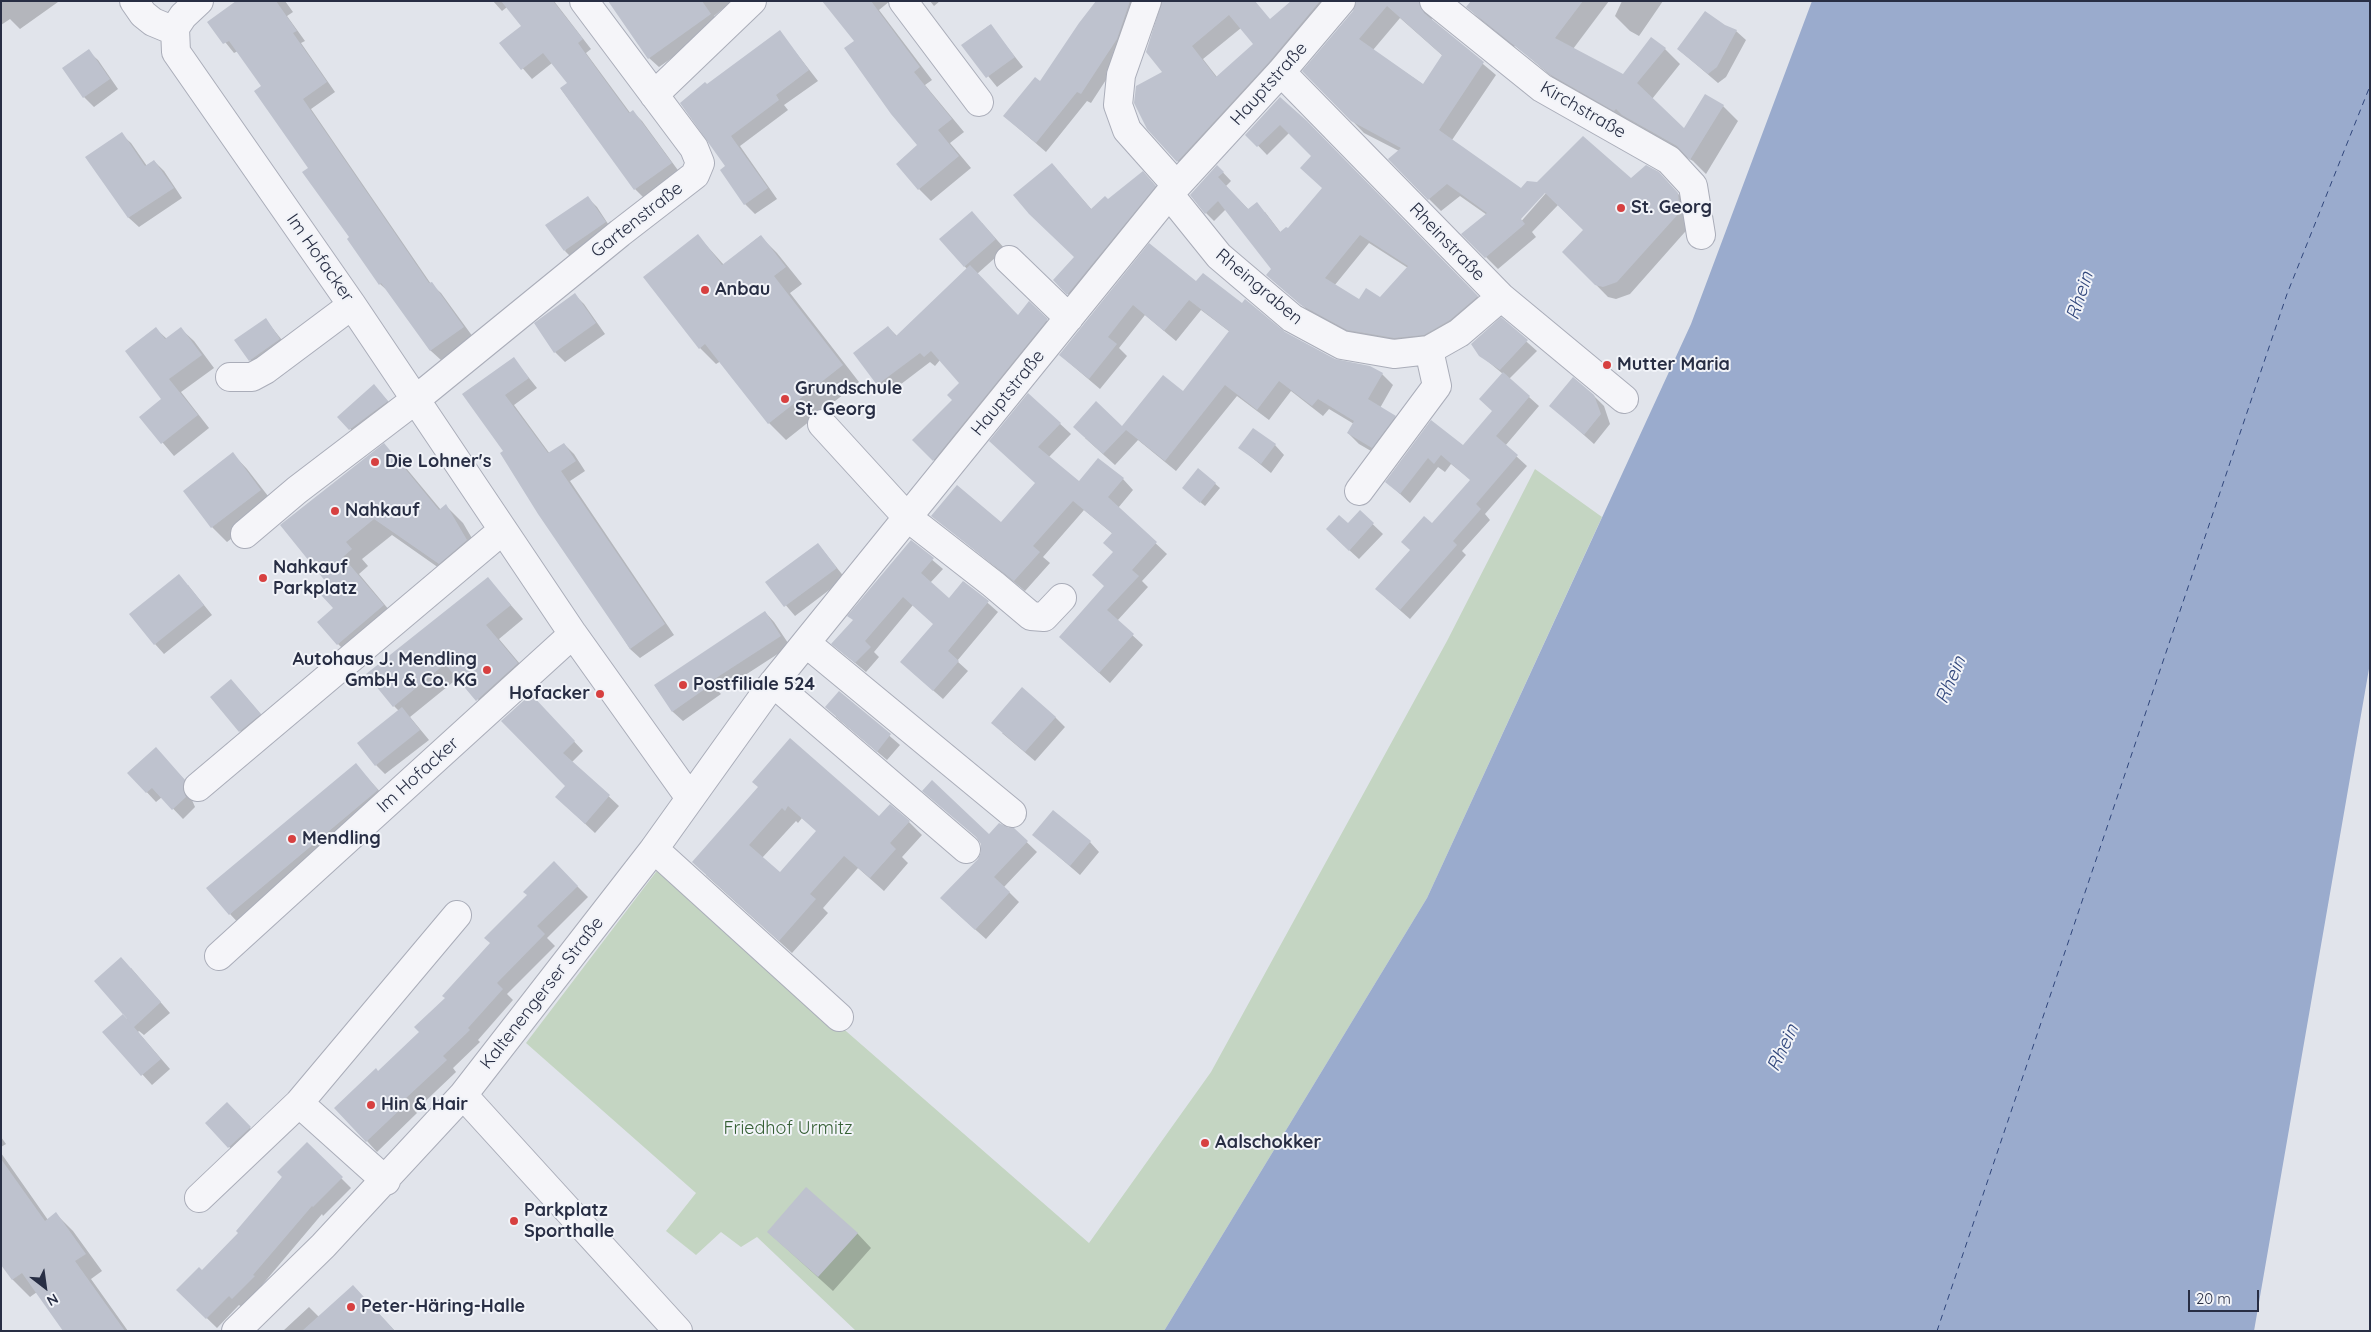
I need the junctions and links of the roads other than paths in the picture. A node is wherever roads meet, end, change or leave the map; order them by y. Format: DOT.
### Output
graph roads {
  1 [pos="134,1"];
  2 [pos="199,1"];
  3 [pos="584,1"];
  4 [pos="752,1"];
  5 [pos="903,1"];
  6 [pos="1147,1"];
  7 [pos="1341,1"];
  8 [pos="1434,1"];
  9 [pos="175,28"];
  10 [pos="1281,72"];
  11 [pos="654,95"];
  12 [pos="979,102"];
  13 [pos="1172,190"];
  14 [pos="1701,235"];
  15 [pos="1010,260"];
  16 [pos="1501,297"];
  17 [pos="352,305"];
  18 [pos="1069,318"];
  19 [pos="1430,350"];
  20 [pos="230,377"];
  21 [pos="415,400"];
  22 [pos="1624,400"];
  23 [pos="822,424"];
  24 [pos="1359,491"];
  25 [pos="907,517"];
  26 [pos="503,530"];
  27 [pos="245,534"];
  28 [pos="1062,598"];
  29 [pos="573,634"];
  30 [pos="806,643"];
  31 [pos="773,683"];
  32 [pos="198,787"];
  33 [pos="690,798"];
  34 [pos="1012,813"];
  35 [pos="654,849"];
  36 [pos="966,849"];
  37 [pos="457,915"];
  38 [pos="218,956"];
  39 [pos="839,1018"];
  40 [pos="463,1096"];
  41 [pos="299,1103"];
  42 [pos="386,1181"];
  43 [pos="200,1198"];
  44 [pos="236,1331"];
  45 [pos="678,1331"];
  1 -- 9 [label="street"];
  2 -- 9 [label="street"];
  3 -- 11 [label="street, Gartenstraße"];
  4 -- 11 [label="street"];
  5 -- 12 [label="street"];
  6 -- 13 [label="street, Rheingraben"];
  7 -- 10 [label="street, Hauptstraße"];
  8 -- 14 [label="street, Kirchstraße"];
  9 -- 17 [label="street, Im Hofacker"];
  10 -- 13 [label="street, Hauptstraße"];
  10 -- 16 [label="street, Rheinstraße"];
  11 -- 21 [label="street, Gartenstraße"];
  13 -- 18 [label="street, Hauptstraße"];
  13 -- 19 [label="street, Rheingraben"];
  15 -- 18 [label="street"];
  16 -- 19 [label="street, Rheingraben"];
  16 -- 22 [label="street, Rheinstraße"];
  17 -- 20 [label="street"];
  17 -- 21 [label="street, Im Hofacker"];
  18 -- 25 [label="street, Hauptstraße"];
  19 -- 24 [label="street"];
  21 -- 26 [label="street, Im Hofacker"];
  21 -- 27 [label="street, Gartenstraße"];
  23 -- 25 [label="street"];
  25 -- 28 [label="street"];
  25 -- 30 [label="street, Hauptstraße"];
  26 -- 29 [label="street, Im Hofacker"];
  26 -- 32 [label="street"];
  29 -- 33 [label="street, Im Hofacker"];
  29 -- 38 [label="street, Im Hofacker"];
  30 -- 31 [label="street, Hauptstraße"];
  30 -- 34 [label="street"];
  31 -- 33 [label="street, Hauptstraße"];
  31 -- 36 [label="street"];
  33 -- 35 [label="street, Kaltenengerser Straße"];
  35 -- 39 [label="street"];
  35 -- 40 [label="street, Kaltenengerser Straße"];
  37 -- 41 [label="street"];
  40 -- 42 [label="street, Kaltenengerser Straße"];
  40 -- 45 [label="street"];
  41 -- 42 [label="street"];
  41 -- 43 [label="street"];
  42 -- 44 [label="street, Kaltenengerser Straße"];
}
